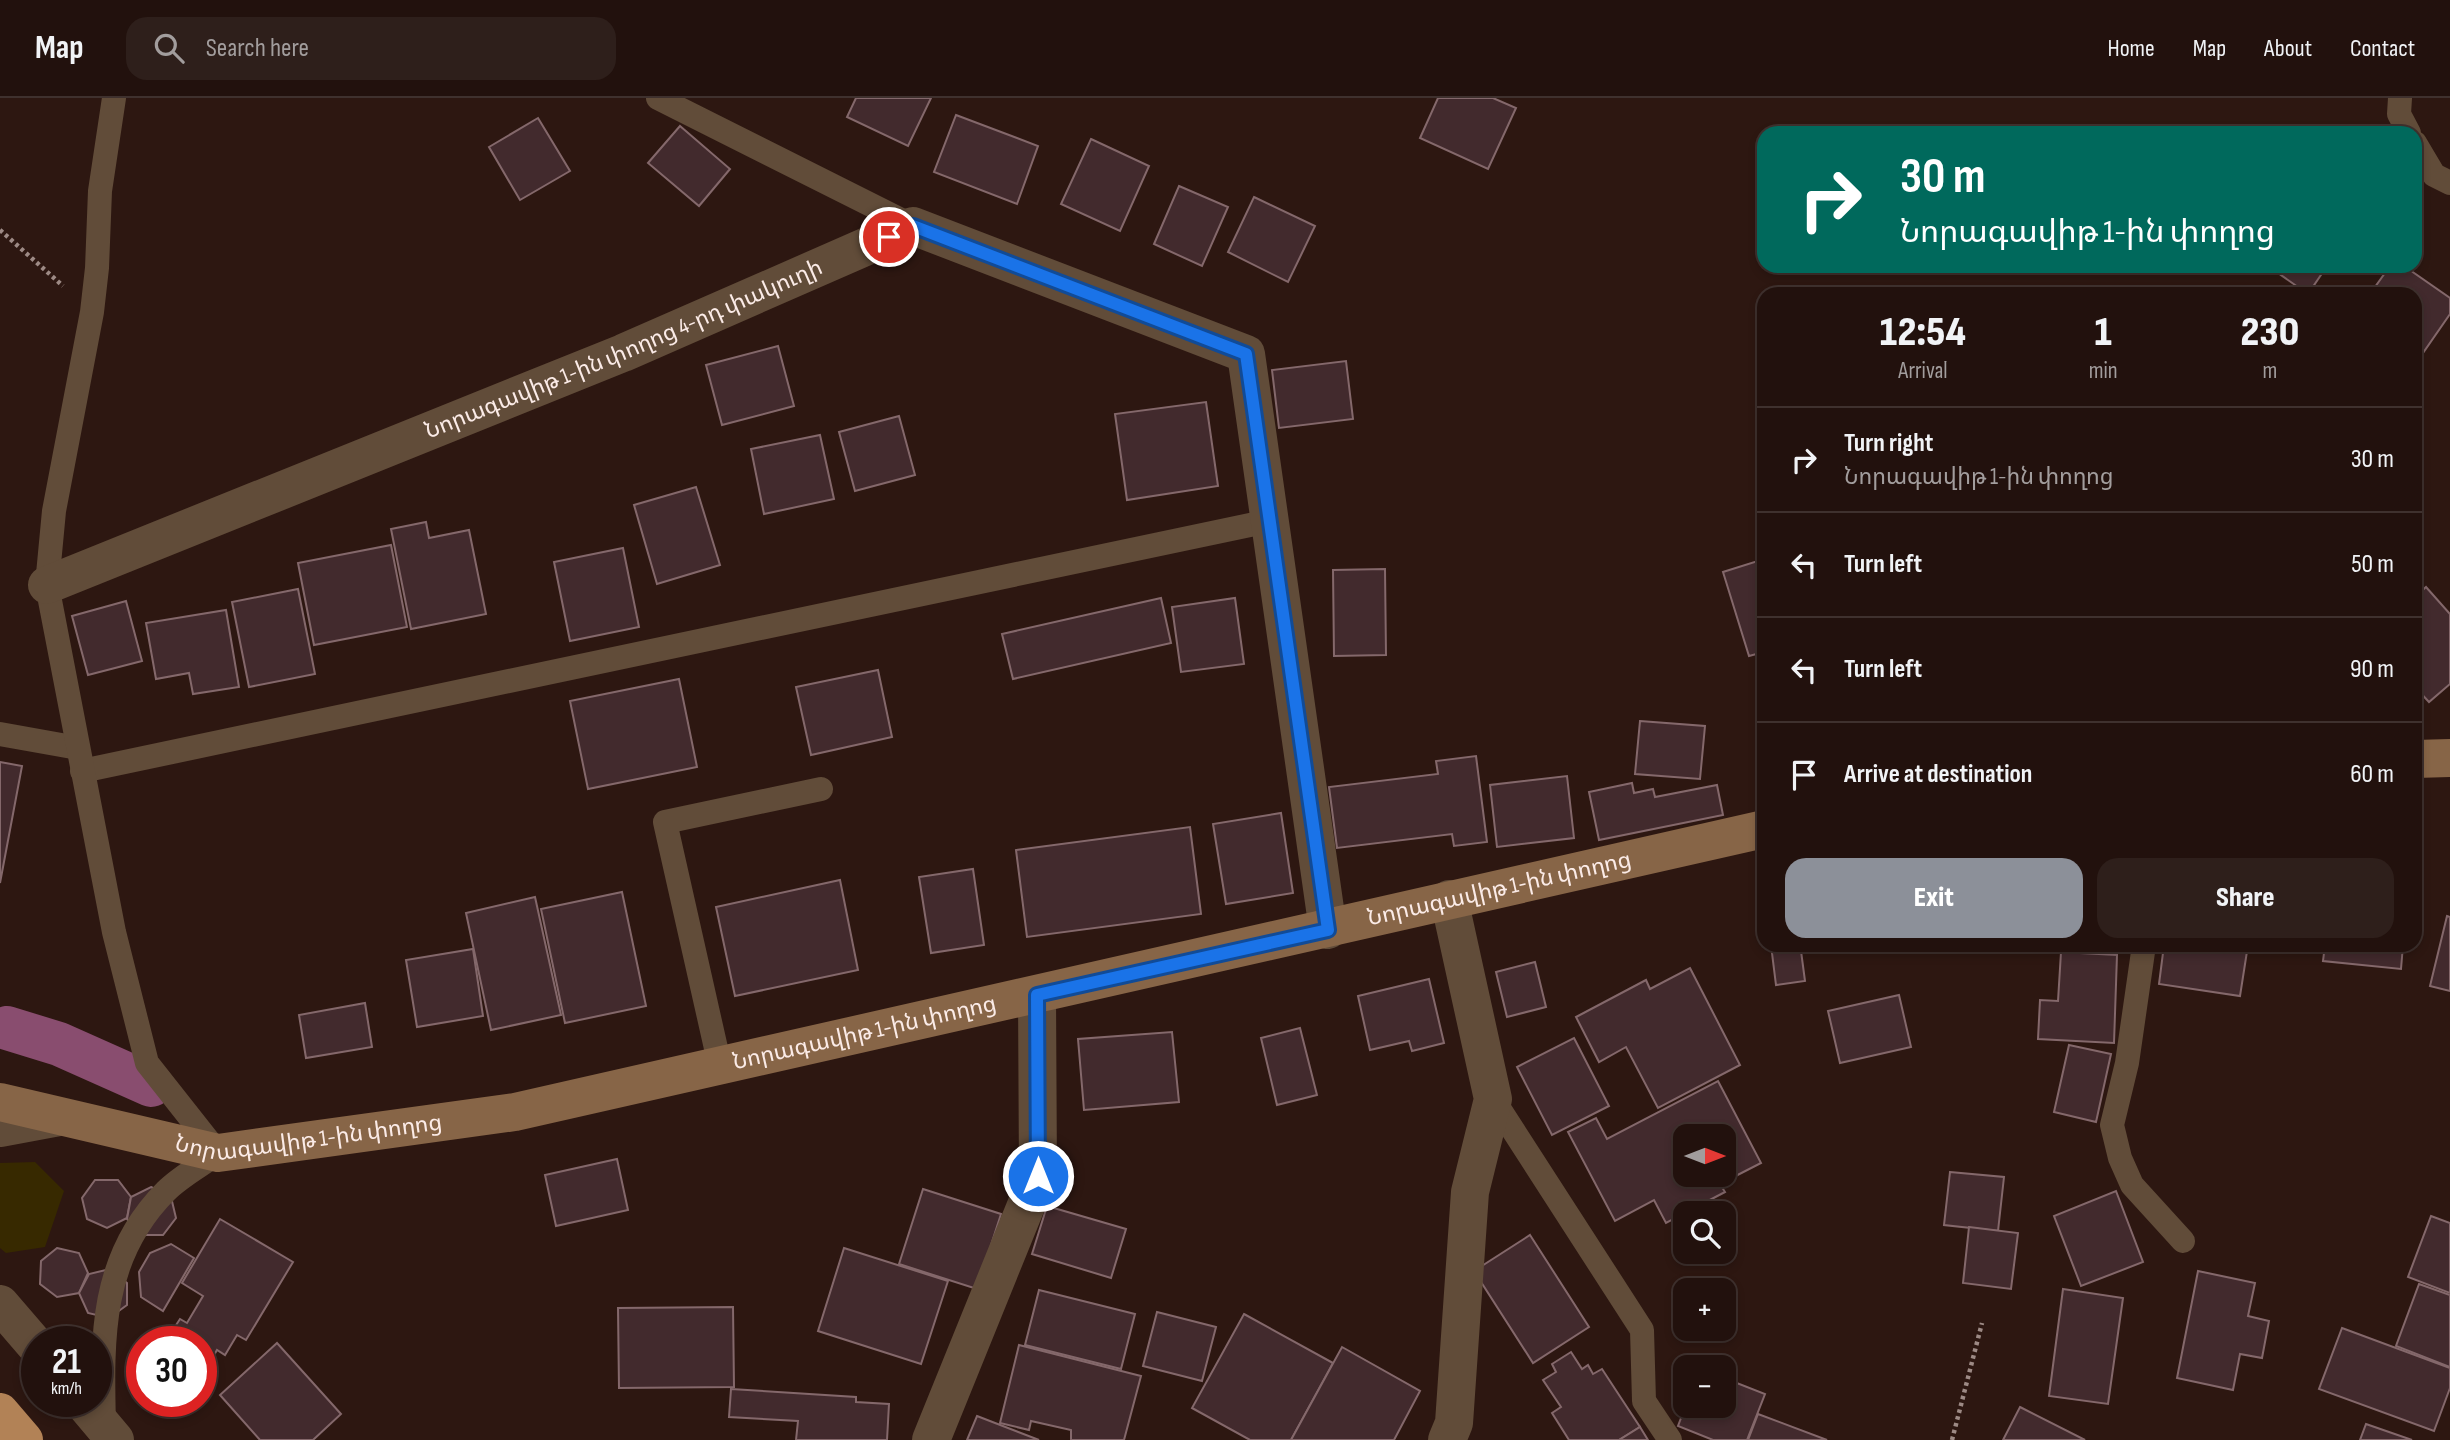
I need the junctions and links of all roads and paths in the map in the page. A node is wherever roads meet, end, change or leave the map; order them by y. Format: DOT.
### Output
graph roads {
  1 [pos="114,98"];
  2 [pos="658,98"];
  3 [pos="2400,98"];
  4 [pos="2405,126"];
  5 [pos="2422,155"];
  6 [pos="2450,183"];
  7 [pos="913,226"];
  8 [pos="0,230"];
  9 [pos="92,312"];
  10 [pos="1269,521"];
  11 [pos="47,585"];
  12 [pos="0,734"];
  13 [pos="2450,758"];
  14 [pos="80,760"];
  15 [pos="2422,760"];
  16 [pos="821,789"];
  17 [pos="1757,831"];
  18 [pos="1450,899"];
  19 [pos="1328,930"];
  20 [pos="2143,952"];
  21 [pos="1037,995"];
  22 [pos="720,1066"];
  23 [pos="1493,1099"];
  24 [pos="0,1102"];
  25 [pos="60,1118"];
  26 [pos="0,1128"];
  27 [pos="218,1153"];
  28 [pos="2183,1241"];
  29 [pos="0,1304"];
  30 [pos="1982,1323"];
  31 [pos="21,1328"];
  32 [pos="0,1412"];
  33 [pos="100,1423"];
  34 [pos="24,1440"];
  35 [pos="931,1440"];
  36 [pos="1447,1440"];
  37 [pos="1670,1440"];
  38 [pos="1952,1440"];
  1 -- 9 [label="lane"];
  2 -- 7 [label="lane"];
  3 -- 4 [label="lane"];
  5 -- 6 [label="lane"];
  7 -- 10 [label="street"];
  7 -- 11 [label="street, Նորագավիթ 1-ին փողոց 4-րդ փակուղի"];
  8 -- 9 [label="path"];
  9 -- 11 [label="lane"];
  10 -- 14 [label="lane"];
  10 -- 19 [label="street"];
  11 -- 14 [label="lane"];
  12 -- 14 [label="lane"];
  13 -- 15 [label="main road"];
  14 -- 27 [label="lane"];
  16 -- 22 [label="lane"];
  17 -- 18 [label="main road, Նորագավիթ 1-ին փողոց"];
  18 -- 19 [label="main road, Նորագավիթ 1-ին փողոց"];
  18 -- 23 [label="street"];
  19 -- 21 [label="main road, Նորագավիթ 1-ին փողոց"];
  20 -- 28 [label="lane"];
  21 -- 22 [label="main road, Նորագավիթ 1-ին փողոց"];
  21 -- 35 [label="street"];
  22 -- 27 [label="main road, Նորագավիթ 1-ին փողոց"];
  23 -- 36 [label="street"];
  23 -- 37 [label="lane"];
  24 -- 25 [label="main road, Նորագավիթ 1-ին փողոց"];
  25 -- 26 [label="street"];
  25 -- 27 [label="main road, Նորագավիթ 1-ին փողոց"];
  27 -- 33 [label="lane"];
  29 -- 31 [label="street"];
  30 -- 38 [label="path"];
  32 -- 34 [label="highway"];
}
